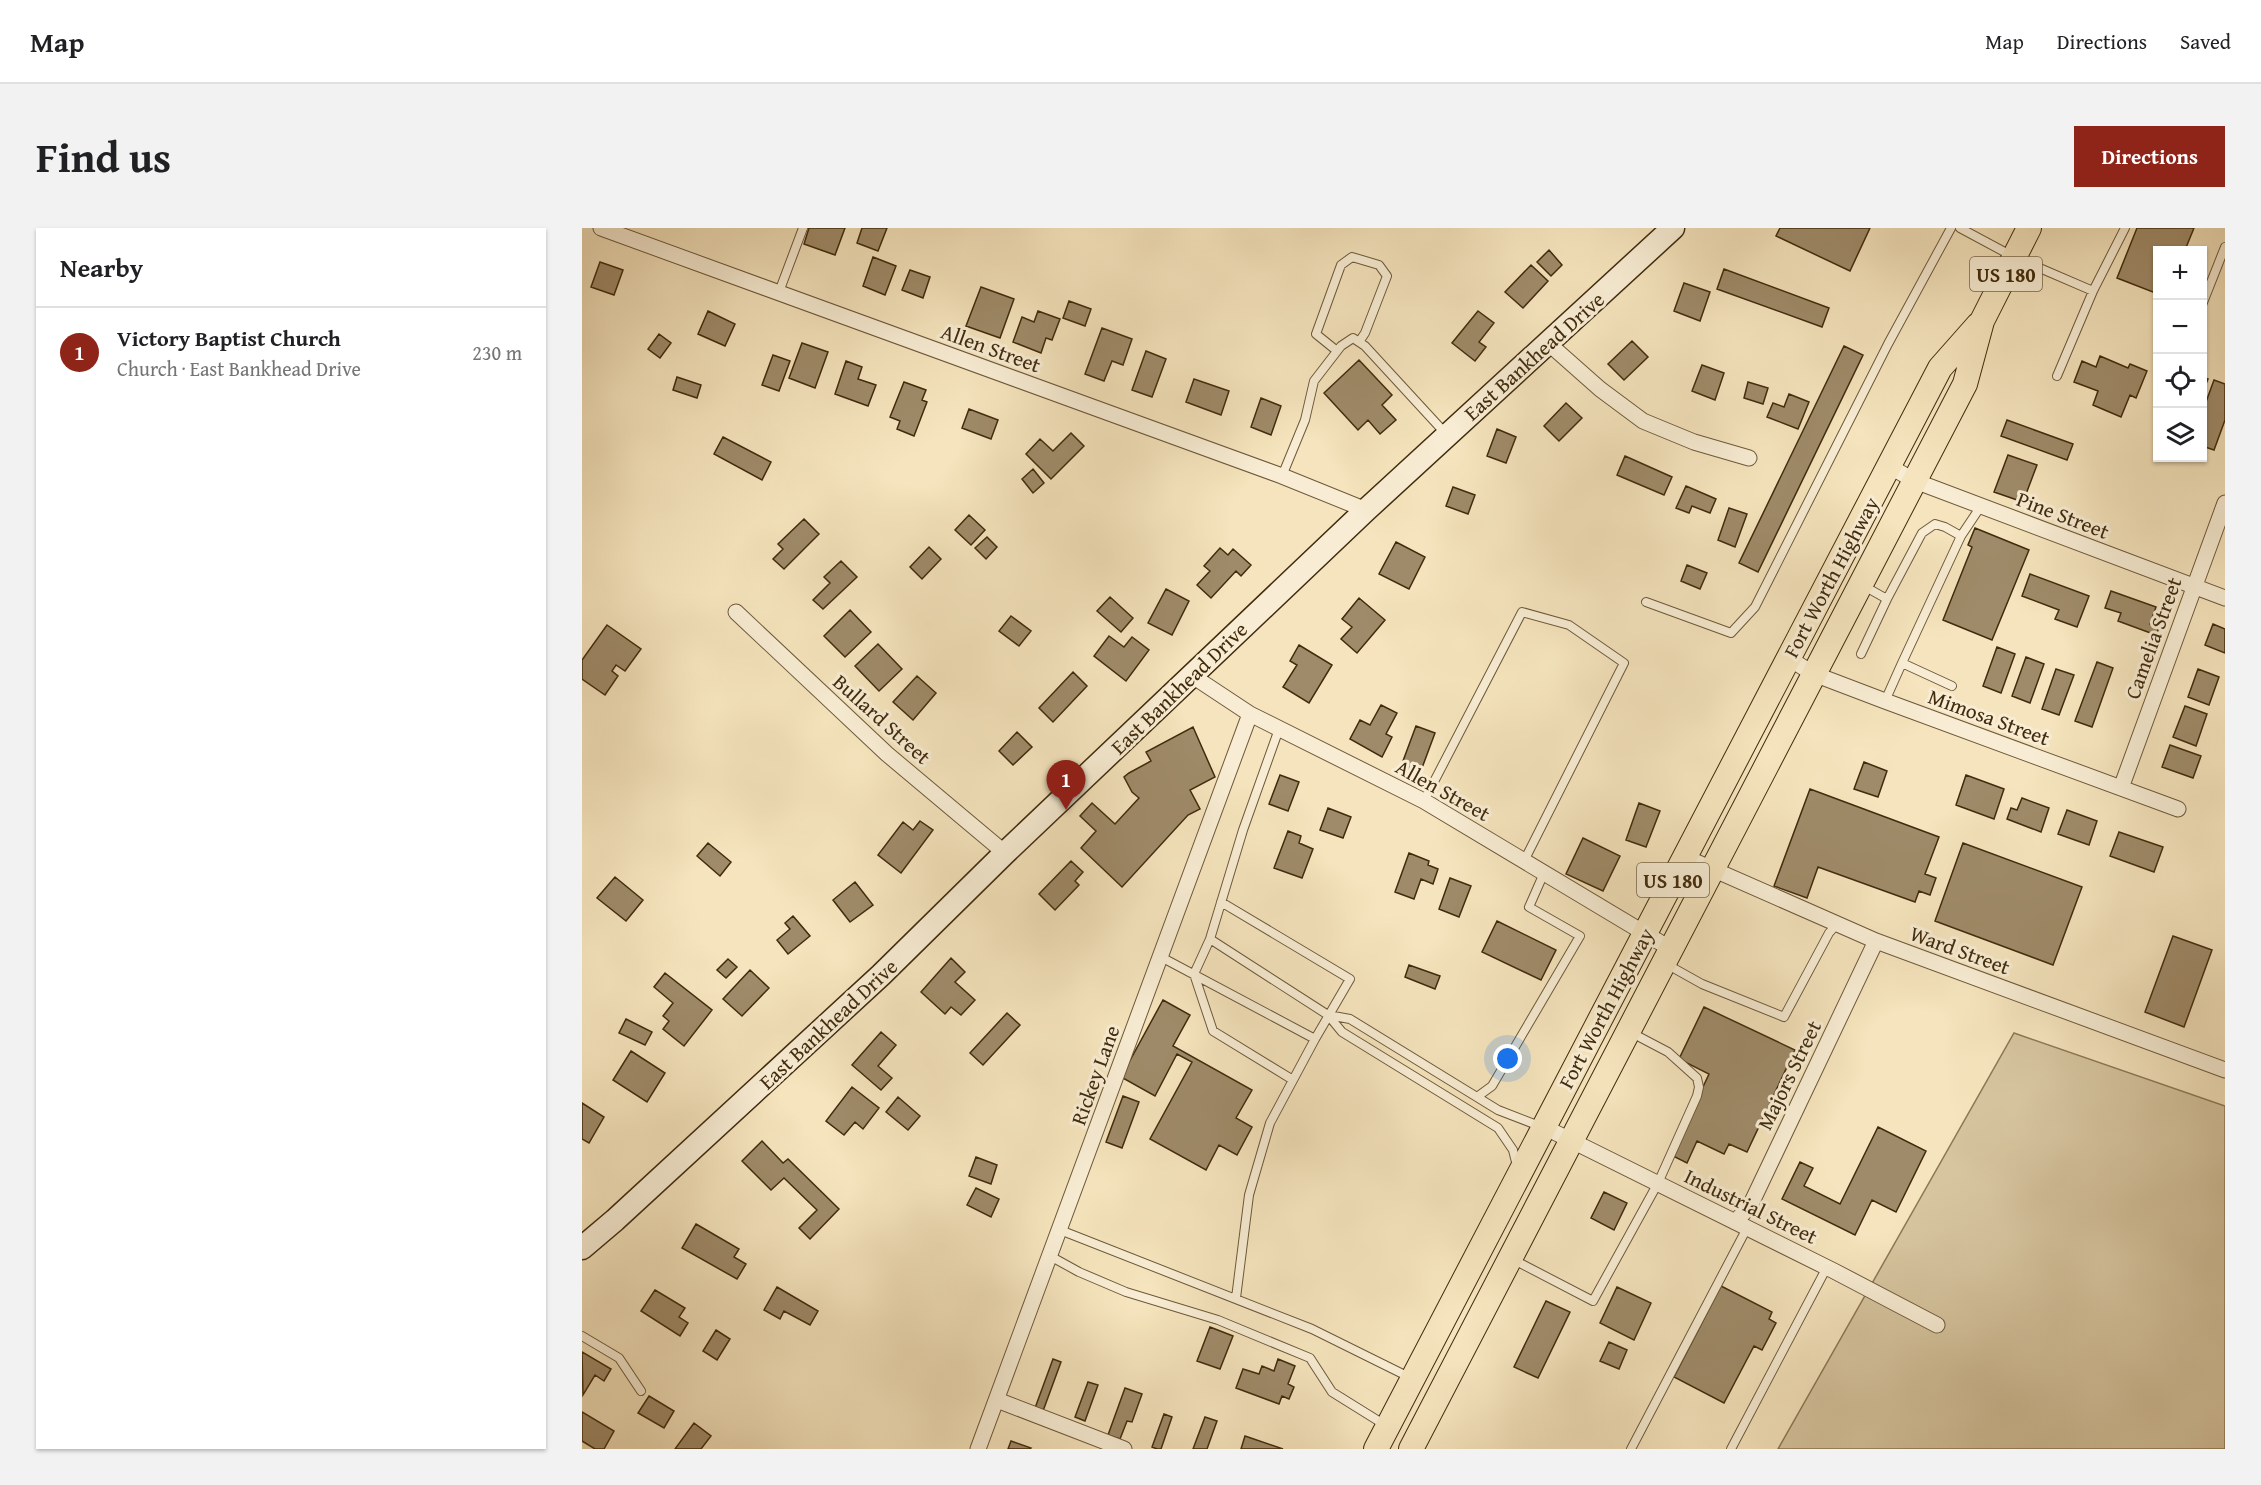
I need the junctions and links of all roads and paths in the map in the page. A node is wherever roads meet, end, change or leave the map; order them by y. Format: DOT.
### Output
graph roads {
  1 [pos="602,228"];
  2 [pos="803,228"];
  3 [pos="1673,228"];
  4 [pos="1951,228"];
  5 [pos="1960,228"];
  6 [pos="2029,228"];
  7 [pos="2125,228"];
  8 [pos="2225,247"];
  9 [pos="2014,257"];
  10 [pos="2093,291"];
  11 [pos="778,292"];
  12 [pos="2204,300"];
  13 [pos="1982,321"];
  14 [pos="1359,342"];
  15 [pos="1548,343"];
  16 [pos="1337,351"];
  17 [pos="2058,376"];
  18 [pos="1447,435"];
  19 [pos="1749,458"];
  20 [pos="1889,466"];
  21 [pos="1282,476"];
  22 [pos="1915,481"];
  23 [pos="2225,503"];
  24 [pos="1981,506"];
  25 [pos="1366,510"];
  26 [pos="1961,536"];
  27 [pos="1861,585"];
  28 [pos="2194,588"];
  29 [pos="2225,598"];
  30 [pos="1887,599"];
  31 [pos="1646,602"];
  32 [pos="736,612"];
  33 [pos="1861,654"];
  34 [pos="1788,658"];
  35 [pos="1902,663"];
  36 [pos="1814,674"];
  37 [pos="1191,675"];
  38 [pos="1952,686"];
  39 [pos="1885,701"];
  40 [pos="1250,714"];
  41 [pos="1279,729"];
  42 [pos="2121,788"];
  43 [pos="1424,801"];
  44 [pos="2178,809"];
  45 [pos="1005,853"];
  46 [pos="1684,858"];
  47 [pos="1524,861"];
  48 [pos="1712,871"];
  49 [pos="1544,873"];
  50 [pos="1221,902"];
  51 [pos="1837,924"];
  52 [pos="1644,935"];
  53 [pos="1210,939"];
  54 [pos="1876,941"];
  55 [pos="1667,956"];
  56 [pos="1161,957"];
  57 [pos="1194,974"];
  58 [pos="1328,1015"];
  59 [pos="1628,1031"];
  60 [pos="1315,1039"];
  61 [pos="2225,1070"];
  62 [pos="1293,1080"];
  63 [pos="1477,1097"];
  64 [pos="1544,1127"];
  65 [pos="1572,1139"];
  66 [pos="1519,1173"];
  67 [pos="1658,1183"];
  68 [pos="1741,1225"];
  69 [pos="1060,1230"];
  70 [pos="582,1248"];
  71 [pos="1050,1256"];
  72 [pos="1510,1258"];
  73 [pos="1827,1268"];
  74 [pos="1236,1298"];
  75 [pos="1937,1325"];
  76 [pos="582,1336"];
  77 [pos="1413,1379"];
  78 [pos="641,1391"];
  79 [pos="997,1400"];
  80 [pos="1385,1442"];
  81 [pos="978,1449"];
  82 [pos="1124,1449"];
  83 [pos="1411,1449"];
  84 [pos="1631,1449"];
  85 [pos="1731,1449"];
  1 -- 11 [label="street, Allen Street"];
  2 -- 11 [label="lane"];
  3 -- 15 [label="street, East Bankhead Drive"];
  4 -- 31 [label="lane"];
  5 -- 9 [label="lane"];
  6 -- 9 [label="main road, Fort Worth Highway / US 180"];
  7 -- 10 [label="lane"];
  8 -- 12 [label="lane"];
  9 -- 10 [label="lane"];
  9 -- 13 [label="main road, Fort Worth Highway / US 180"];
  10 -- 17 [label="lane"];
  11 -- 21 [label="street, Allen Street"];
  13 -- 20 [label="main road, Fort Worth Highway / US 180"];
  13 -- 22 [label="main road, Fort Worth Highway / US 180"];
  14 -- 16 [label="lane"];
  14 -- 16 [label="lane"];
  14 -- 18 [label="lane"];
  15 -- 18 [label="street, East Bankhead Drive"];
  15 -- 19 [label="street"];
  16 -- 21 [label="lane"];
  18 -- 25 [label="street, East Bankhead Drive"];
  20 -- 22 [label="street, Pine Street"];
  20 -- 34 [label="main road, Fort Worth Highway / US 180"];
  21 -- 25 [label="street, Allen Street"];
  22 -- 24 [label="street, Pine Street"];
  22 -- 27 [label="main road, Fort Worth Highway / US 180"];
  23 -- 28 [label="street, Camelia Street"];
  24 -- 26 [label="lane"];
  24 -- 28 [label="street, Pine Street"];
  25 -- 37 [label="street, East Bankhead Drive"];
  26 -- 30 [label="lane"];
  26 -- 35 [label="lane"];
  27 -- 30 [label="lane"];
  27 -- 36 [label="main road, Fort Worth Highway / US 180"];
  28 -- 29 [label="street, Pine Street"];
  28 -- 42 [label="street, Camelia Street"];
  30 -- 33 [label="lane"];
  32 -- 45 [label="street, Bullard Street"];
  34 -- 36 [label="street, Mimosa Street"];
  34 -- 46 [label="main road, Fort Worth Highway / US 180"];
  35 -- 38 [label="lane"];
  35 -- 39 [label="lane"];
  36 -- 39 [label="street, Mimosa Street"];
  36 -- 48 [label="main road, Fort Worth Highway / US 180"];
  37 -- 40 [label="street, Allen Street"];
  37 -- 45 [label="street, East Bankhead Drive"];
  39 -- 42 [label="street, Mimosa Street"];
  40 -- 41 [label="street, Allen Street"];
  40 -- 56 [label="street, Rickey Lane"];
  41 -- 43 [label="street, Allen Street"];
  41 -- 50 [label="lane"];
  42 -- 44 [label="street, Mimosa Street"];
  43 -- 47 [label="street, Allen Street"];
  43 -- 47 [label="lane"];
  45 -- 70 [label="street, East Bankhead Drive"];
  46 -- 48 [label="street, Ward Street"];
  46 -- 52 [label="main road, Fort Worth Highway / US 180"];
  47 -- 49 [label="street, Allen Street"];
  48 -- 51 [label="street, Ward Street"];
  48 -- 55 [label="main road, Fort Worth Highway / US 180"];
  49 -- 52 [label="street, Allen Street"];
  49 -- 63 [label="lane"];
  50 -- 53 [label="lane"];
  50 -- 58 [label="lane"];
  51 -- 54 [label="street, Ward Street"];
  51 -- 55 [label="lane"];
  52 -- 55 [label="street, Allen Street"];
  52 -- 64 [label="main road, Fort Worth Highway / US 180"];
  53 -- 57 [label="lane"];
  53 -- 58 [label="lane"];
  54 -- 61 [label="street, Ward Street"];
  54 -- 68 [label="street, Majors Street"];
  55 -- 59 [label="main road, Fort Worth Highway / US 180"];
  56 -- 57 [label="lane"];
  56 -- 69 [label="street, Rickey Lane"];
  57 -- 60 [label="lane"];
  57 -- 62 [label="lane"];
  58 -- 60 [label="lane"];
  58 -- 63 [label="lane"];
  58 -- 66 [label="lane"];
  59 -- 65 [label="main road, Fort Worth Highway / US 180"];
  59 -- 67 [label="lane"];
  60 -- 62 [label="lane"];
  62 -- 74 [label="lane"];
  63 -- 64 [label="lane"];
  64 -- 65 [label="street, Industrial Street"];
  64 -- 66 [label="main road, Fort Worth Highway / US 180"];
  65 -- 67 [label="street, Industrial Street"];
  65 -- 72 [label="main road, Fort Worth Highway / US 180"];
  66 -- 77 [label="main road, Fort Worth Highway / US 180"];
  67 -- 68 [label="street, Industrial Street"];
  67 -- 72 [label="lane"];
  68 -- 73 [label="street, Industrial Street"];
  68 -- 84 [label="lane"];
  69 -- 71 [label="street, Rickey Lane"];
  69 -- 74 [label="lane"];
  71 -- 79 [label="street, Rickey Lane"];
  71 -- 80 [label="lane"];
  72 -- 83 [label="main road, Fort Worth Highway / US 180"];
  73 -- 75 [label="street, Industrial Street"];
  73 -- 85 [label="lane"];
  74 -- 77 [label="lane"];
  76 -- 78 [label="lane"];
  77 -- 80 [label="main road, Fort Worth Highway / US 180"];
  79 -- 81 [label="street, Rickey Lane"];
  79 -- 82 [label="street"];
}
